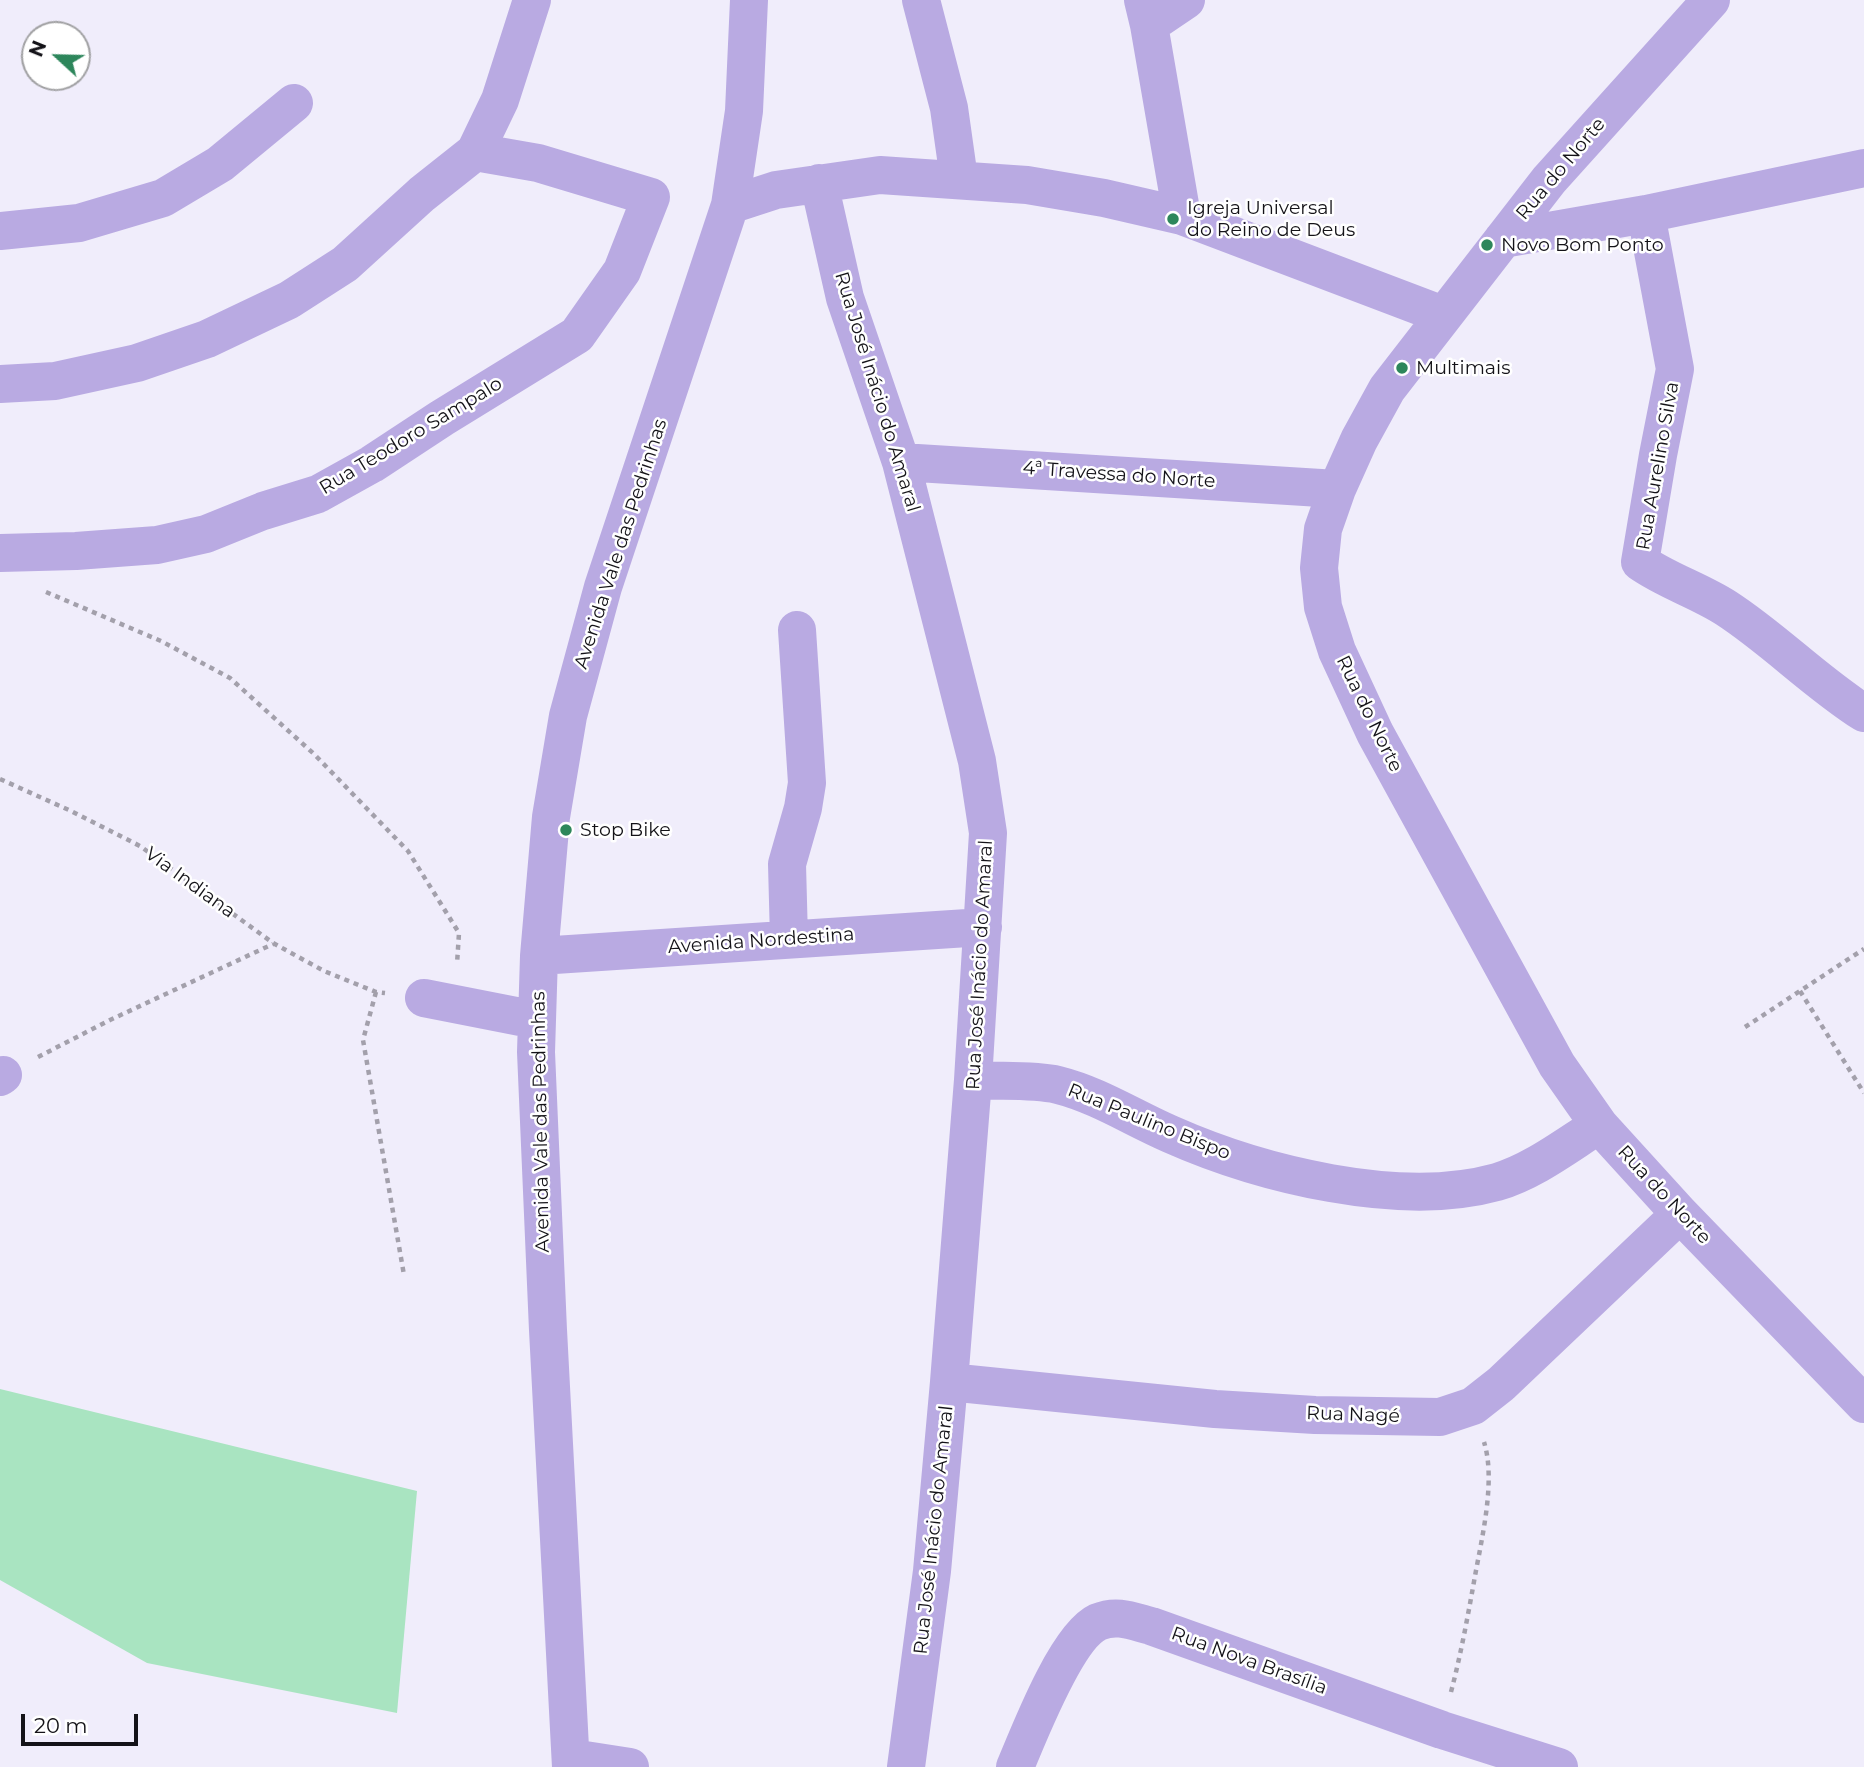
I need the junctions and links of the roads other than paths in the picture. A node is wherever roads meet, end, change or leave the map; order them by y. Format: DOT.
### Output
graph roads {
  1 [pos="532,0"];
  2 [pos="749,0"];
  3 [pos="921,0"];
  4 [pos="1186,0"];
  5 [pos="1711,0"];
  6 [pos="1146,12"];
  7 [pos="294,103"];
  8 [pos="475,152"];
  9 [pos="1864,168"];
  10 [pos="959,179"];
  11 [pos="818,183"];
  12 [pos="730,205"];
  13 [pos="1646,214"];
  14 [pos="1182,216"];
  15 [pos="0,231"];
  16 [pos="1503,239"];
  17 [pos="1443,315"];
  18 [pos="0,383"];
  19 [pos="901,461"];
  20 [pos="1337,489"];
  21 [pos="0,553"];
  22 [pos="797,630"];
  23 [pos="1852,705"];
  24 [pos="983,927"];
  25 [pos="789,939"];
  26 [pos="539,956"];
  27 [pos="452,1003"];
  28 [pos="527,1018"];
  29 [pos="973,1080"];
  30 [pos="1599,1125"];
  31 [pos="1680,1214"];
  32 [pos="949,1382"];
  33 [pos="1864,1404"];
  34 [pos="571,1762"];
  35 [pos="917,1766"];
  36 [pos="630,1767"];
  37 [pos="1015,1767"];
  38 [pos="1559,1767"];
  1 -- 8 [label="street"];
  2 -- 12 [label="street, Avenida Vale das Pedrinhas"];
  3 -- 10 [label="street"];
  4 -- 6 [label="street"];
  5 -- 16 [label="street, Rua do Norte"];
  6 -- 14 [label="street"];
  7 -- 15 [label="street"];
  8 -- 18 [label="street"];
  8 -- 21 [label="street, Rua Teodoro Sampalo"];
  9 -- 13 [label="street"];
  10 -- 11 [label="street"];
  10 -- 14 [label="street"];
  11 -- 12 [label="street"];
  11 -- 19 [label="street, Rua José Inácio do Amaral"];
  12 -- 26 [label="street, Avenida Vale das Pedrinhas"];
  13 -- 16 [label="street"];
  13 -- 23 [label="street, Rua Aurelino Silva"];
  14 -- 17 [label="street"];
  16 -- 17 [label="street, Rua do Norte"];
  17 -- 20 [label="street, Rua do Norte"];
  19 -- 20 [label="street, 4ª Travessa do Norte"];
  19 -- 24 [label="street, Rua José Inácio do Amaral"];
  20 -- 30 [label="street, Rua do Norte"];
  22 -- 25 [label="street"];
  24 -- 25 [label="street, Avenida Nordestina"];
  24 -- 29 [label="street, Rua José Inácio do Amaral"];
  25 -- 26 [label="street, Avenida Nordestina"];
  26 -- 28 [label="street, Avenida Vale das Pedrinhas"];
  27 -- 28 [label="street"];
  28 -- 34 [label="street, Avenida Vale das Pedrinhas"];
  29 -- 30 [label="street, Rua Paulino Bispo"];
  29 -- 32 [label="street, Rua José Inácio do Amaral"];
  30 -- 31 [label="street, Rua do Norte"];
  31 -- 32 [label="street, Rua Nagé"];
  31 -- 33 [label="street, Rua do Norte"];
  32 -- 35 [label="street, Rua José Inácio do Amaral"];
  34 -- 36 [label="street"];
  37 -- 38 [label="street, Rua Nova Brasília"];
}
